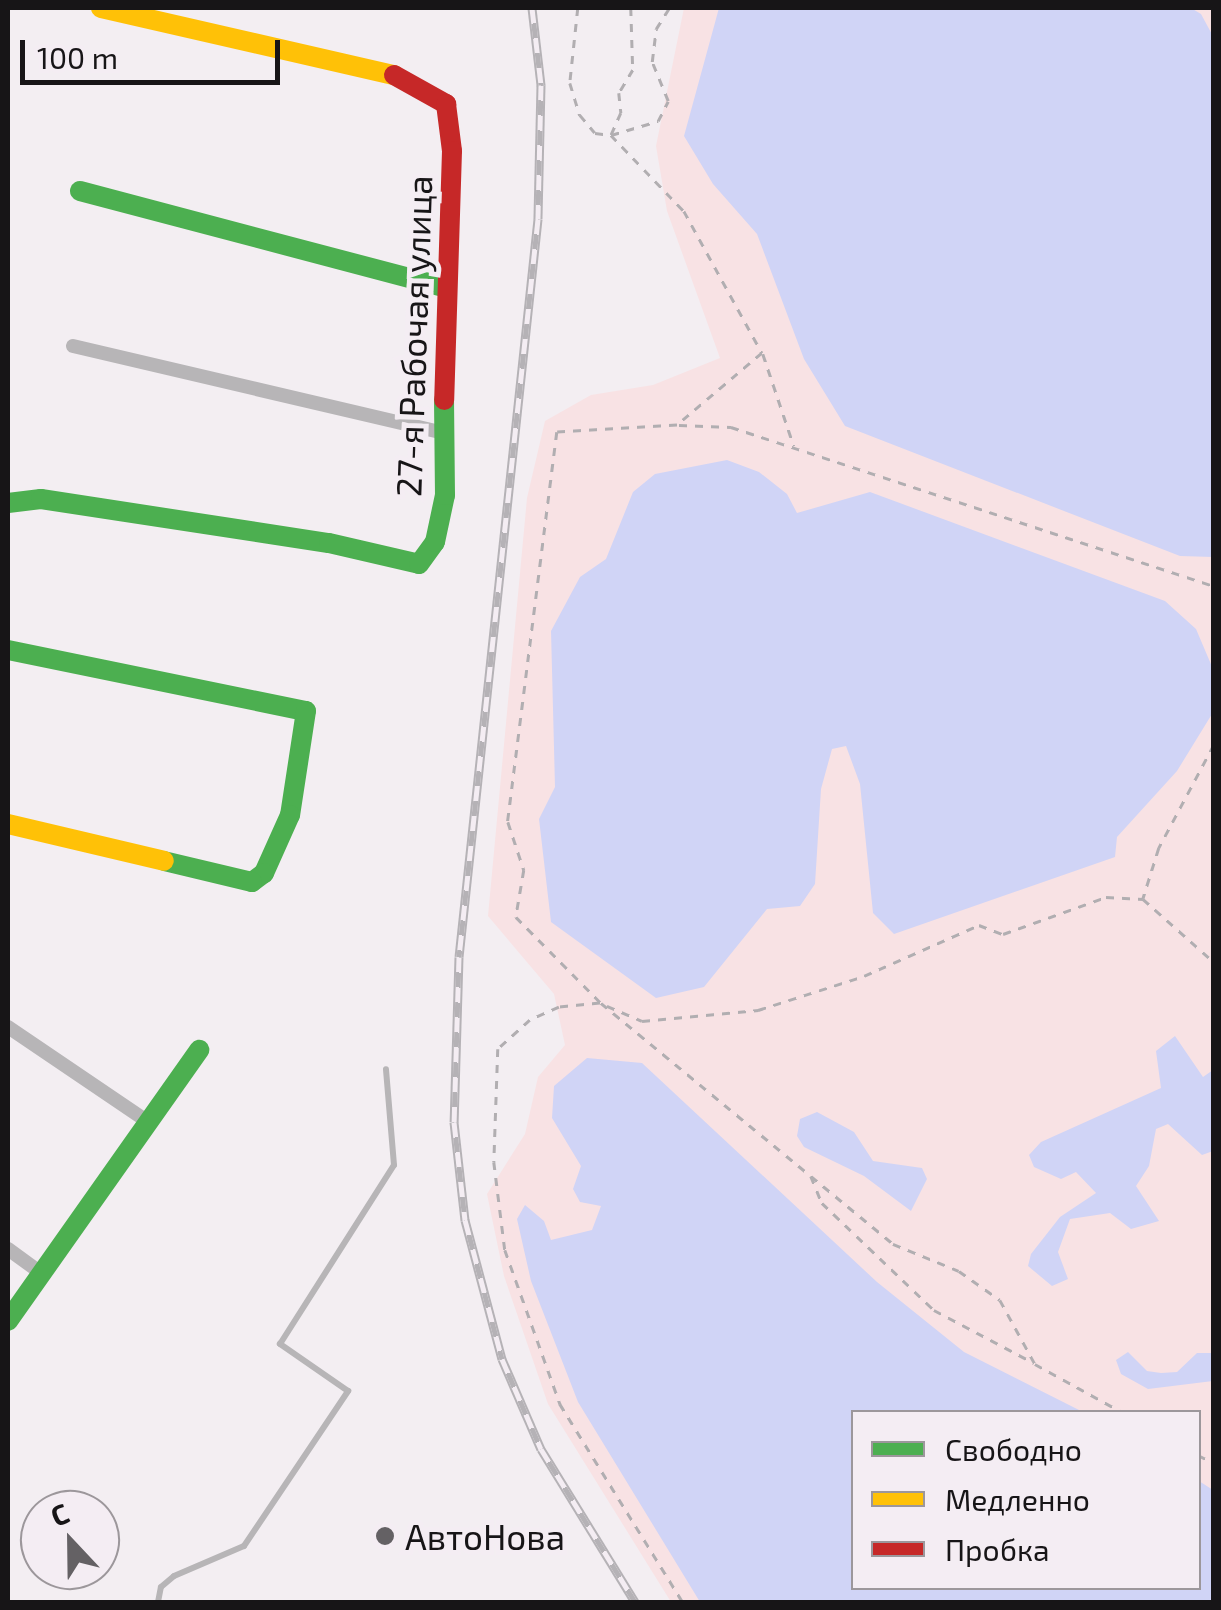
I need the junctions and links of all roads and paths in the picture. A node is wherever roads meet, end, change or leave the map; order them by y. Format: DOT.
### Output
graph roads {
  1 [pos="100,8"];
  2 [pos="578,8"];
  3 [pos="631,8"];
  4 [pos="670,8"];
  5 [pos="612,134"];
  6 [pos="80,191"];
  7 [pos="443,286"];
  8 [pos="73,346"];
  9 [pos="762,353"];
  10 [pos="677,426"];
  11 [pos="444,433"];
  12 [pos="794,448"];
  13 [pos="8,503"];
  14 [pos="1214,586"];
  15 [pos="8,650"];
  16 [pos="1214,745"];
  17 [pos="8,824"];
  18 [pos="1143,899"];
  19 [pos="1214,962"];
  20 [pos="601,1003"];
  21 [pos="8,1027"];
  22 [pos="199,1050"];
  23 [pos="386,1068"];
  24 [pos="148,1121"];
  25 [pos="810,1171"];
  26 [pos="8,1248"];
  27 [pos="41,1273"];
  28 [pos="8,1322"];
  29 [pos="1035,1364"];
  30 [pos="1118,1410"];
  31 [pos="158,1602"];
  32 [pos="683,1602"];
  1 -- 7 [label="street, 27-я Рабочая улица"];
  2 -- 5 [label="path"];
  3 -- 5 [label="path"];
  4 -- 5 [label="path"];
  5 -- 9 [label="path"];
  6 -- 7 [label="street"];
  7 -- 11 [label="street, 27-я Рабочая улица"];
  8 -- 11 [label="street"];
  9 -- 10 [label="path"];
  9 -- 12 [label="path"];
  10 -- 12 [label="path"];
  10 -- 20 [label="path"];
  11 -- 13 [label="street, 27-я Рабочая улица"];
  12 -- 14 [label="path"];
  15 -- 17 [label="street"];
  16 -- 18 [label="path"];
  18 -- 19 [label="path"];
  18 -- 20 [label="path"];
  20 -- 25 [label="path"];
  20 -- 32 [label="path"];
  21 -- 24 [label="street"];
  22 -- 24 [label="street"];
  23 -- 31 [label="lane"];
  24 -- 27 [label="street"];
  25 -- 29 [label="path"];
  25 -- 29 [label="path"];
  26 -- 27 [label="street"];
  27 -- 28 [label="street"];
  29 -- 30 [label="path"];
}
